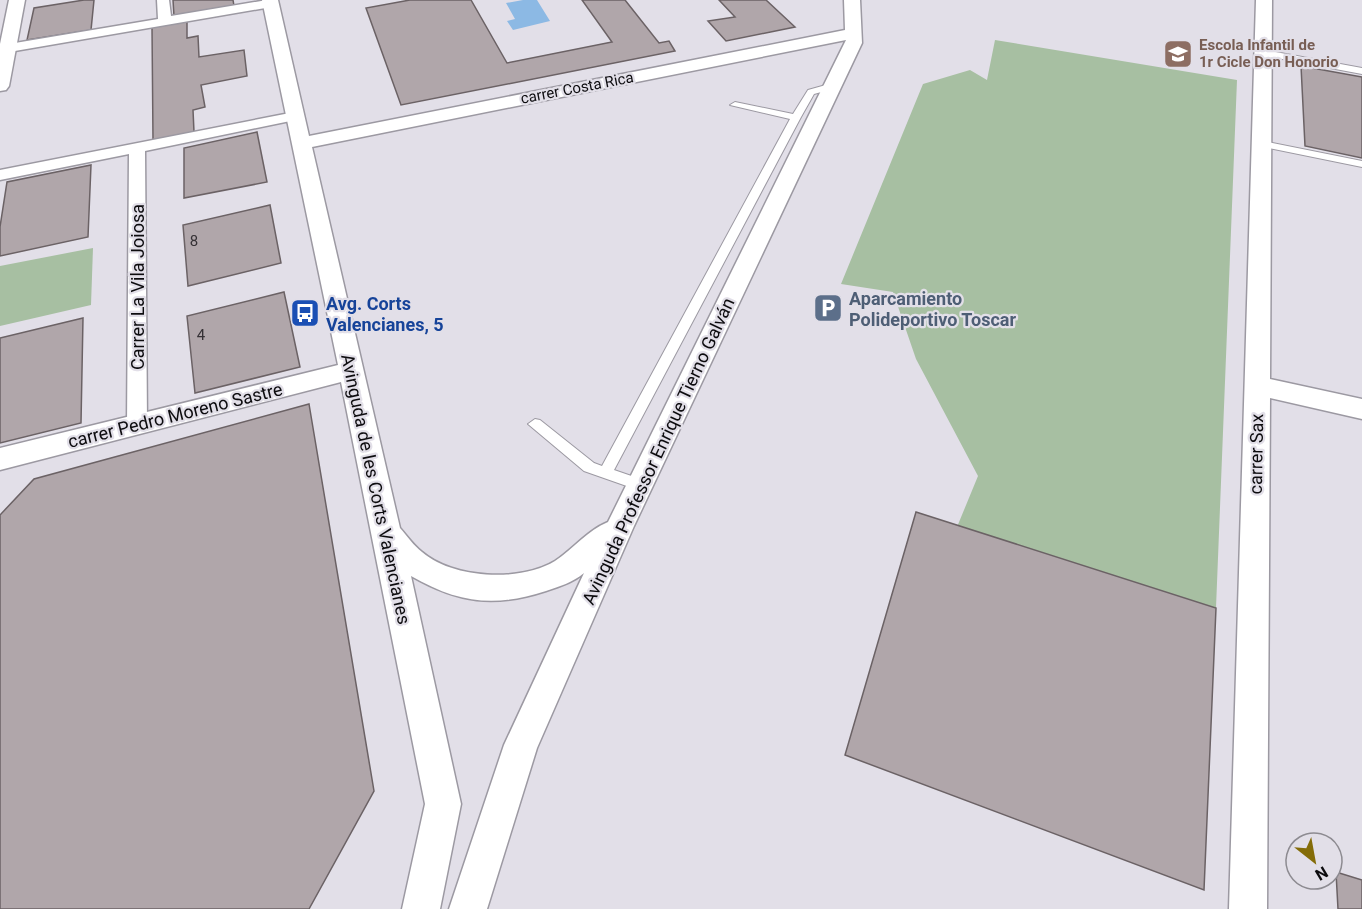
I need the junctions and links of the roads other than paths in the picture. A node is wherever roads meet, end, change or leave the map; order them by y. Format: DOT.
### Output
graph roads {
  1 [pos="17,0"];
  2 [pos="163,0"];
  3 [pos="852,0"];
  4 [pos="1264,0"];
  5 [pos="271,2"];
  6 [pos="165,22"];
  7 [pos="854,33"];
  8 [pos="9,48"];
  9 [pos="1264,53"];
  10 [pos="1362,71"];
  11 [pos="0,81"];
  12 [pos="833,86"];
  13 [pos="735,105"];
  14 [pos="295,116"];
  15 [pos="796,117"];
  16 [pos="301,142"];
  17 [pos="1262,144"];
  18 [pos="137,149"];
  19 [pos="1362,164"];
  20 [pos="0,175"];
  21 [pos="350,371"];
  22 [pos="1257,386"];
  23 [pos="1362,409"];
  24 [pos="535,424"];
  25 [pos="137,425"];
  26 [pos="11,456"];
  27 [pos="606,472"];
  28 [pos="0,477"];
  29 [pos="641,485"];
  30 [pos="620,526"];
  31 [pos="387,532"];
  32 [pos="421,909"];
  33 [pos="468,909"];
  34 [pos="1248,909"];
  1 -- 8 [label="street"];
  2 -- 6 [label="street"];
  3 -- 7 [label="street, Avinguda Professor Enrique Tierno Galván"];
  4 -- 9 [label="street, carrer Sax"];
  5 -- 6 [label="street"];
  5 -- 14 [label="street, Avinguda de les Corts Valencianes"];
  6 -- 8 [label="street"];
  7 -- 12 [label="street, Avinguda Professor Enrique Tierno Galván"];
  7 -- 16 [label="street, carrer Costa Rica"];
  8 -- 11 [label="street"];
  9 -- 10 [label="lane"];
  9 -- 17 [label="street, carrer Sax"];
  12 -- 15 [label="lane"];
  12 -- 29 [label="street, Avinguda Professor Enrique Tierno Galván"];
  13 -- 15 [label="lane"];
  14 -- 16 [label="street, Avinguda de les Corts Valencianes"];
  14 -- 18 [label="street"];
  15 -- 27 [label="lane"];
  16 -- 21 [label="street, Avinguda de les Corts Valencianes"];
  17 -- 19 [label="lane"];
  17 -- 22 [label="street, carrer Sax"];
  18 -- 20 [label="street"];
  18 -- 25 [label="street, Carrer La Vila Joiosa"];
  21 -- 25 [label="street, carrer Pedro Moreno Sastre"];
  21 -- 31 [label="street, Avinguda de les Corts Valencianes"];
  22 -- 23 [label="street"];
  22 -- 34 [label="street, carrer Sax"];
  24 -- 27 [label="lane"];
  25 -- 26 [label="street, carrer Pedro Moreno Sastre"];
  26 -- 28 [label="street"];
  27 -- 29 [label="lane"];
  29 -- 30 [label="street, Avinguda Professor Enrique Tierno Galván"];
  30 -- 31 [label="street"];
  30 -- 33 [label="street, Avinguda Professor Enrique Tierno Galván"];
  31 -- 32 [label="street, Avinguda de les Corts Valencianes"];
}
